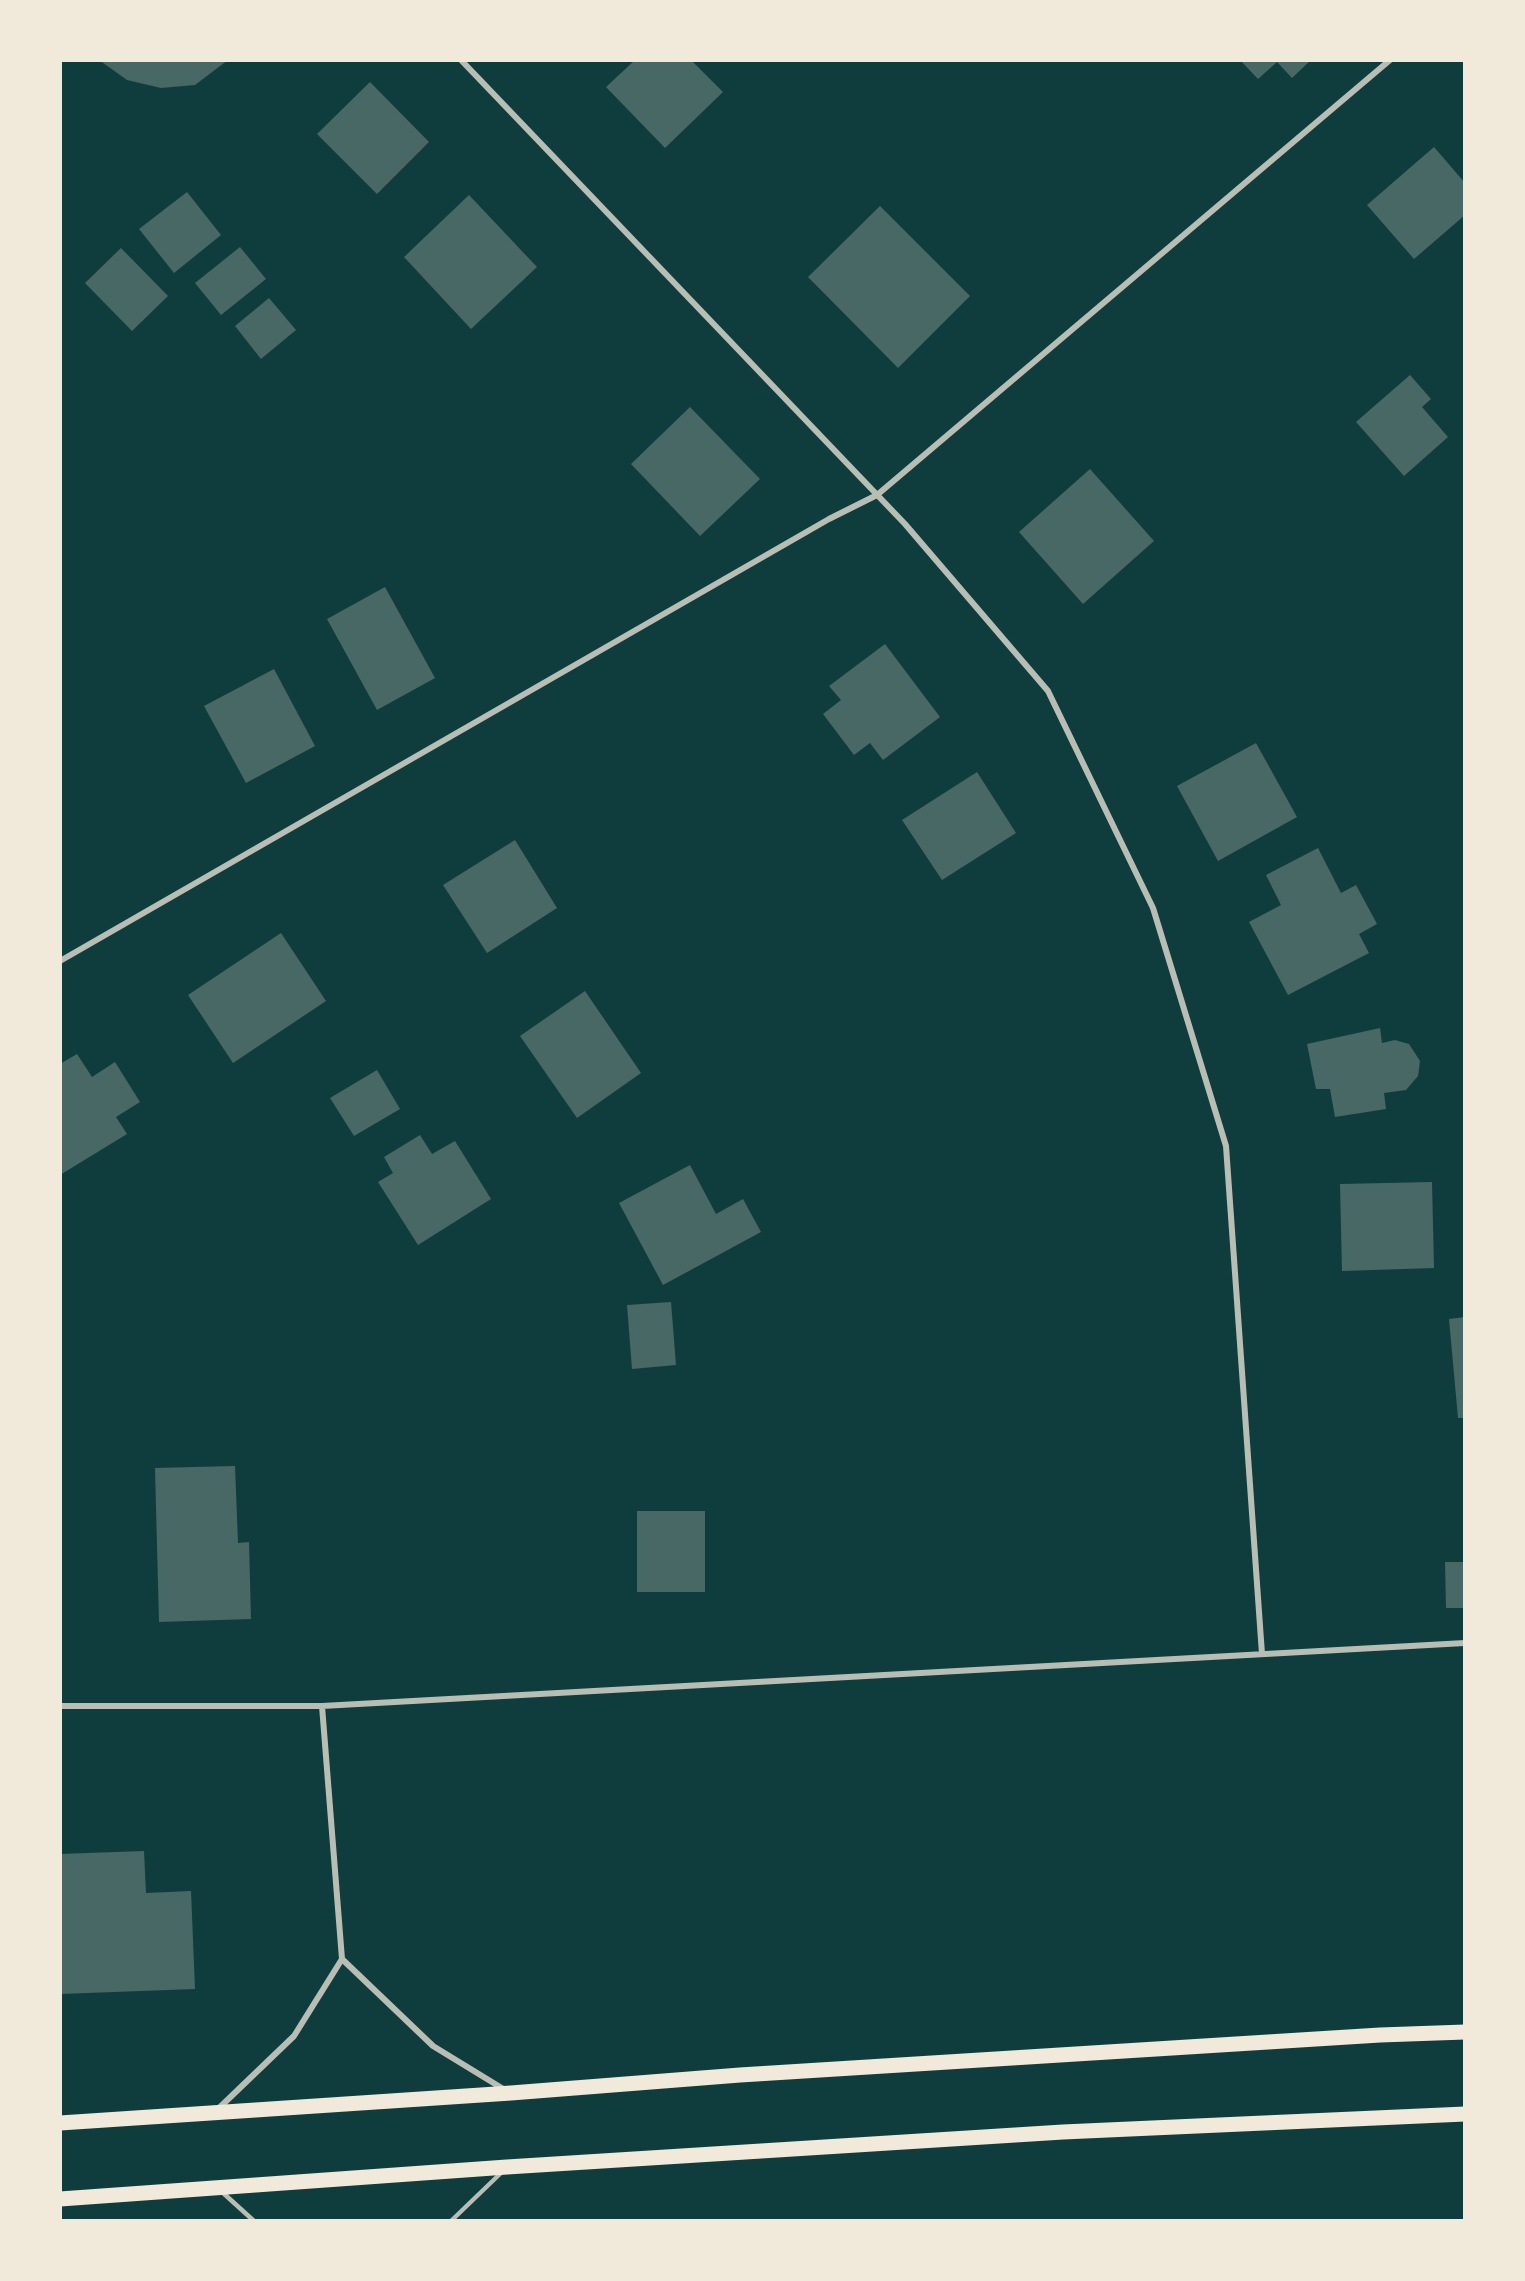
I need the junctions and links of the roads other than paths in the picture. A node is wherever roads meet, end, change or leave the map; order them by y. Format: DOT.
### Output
graph roads {
  1 [pos="461,60"];
  2 [pos="1390,60"];
  3 [pos="877,495"];
  4 [pos="60,961"];
  5 [pos="1465,1643"];
  6 [pos="1262,1654"];
  7 [pos="60,1706"];
  8 [pos="322,1706"];
  9 [pos="342,1959"];
  10 [pos="1465,2032"];
  11 [pos="511,2093"];
  12 [pos="214,2114"];
  13 [pos="1465,2114"];
  14 [pos="60,2123"];
  15 [pos="507,2167"];
  16 [pos="218,2188"];
  17 [pos="60,2199"];
  18 [pos="254,2221"];
  19 [pos="451,2221"];
  1 -- 3 [label="street"];
  2 -- 3 [label="street"];
  3 -- 4 [label="street"];
  3 -- 6 [label="street"];
  5 -- 6 [label="street"];
  6 -- 8 [label="street"];
  7 -- 8 [label="street"];
  8 -- 9 [label="street"];
  9 -- 11 [label="street"];
  9 -- 12 [label="street"];
  10 -- 11 [label="main road"];
  11 -- 12 [label="main road"];
  12 -- 14 [label="main road"];
  13 -- 15 [label="main road"];
  15 -- 16 [label="main road"];
  15 -- 19 [label="lane"];
  16 -- 17 [label="main road"];
  16 -- 18 [label="lane"];
}
